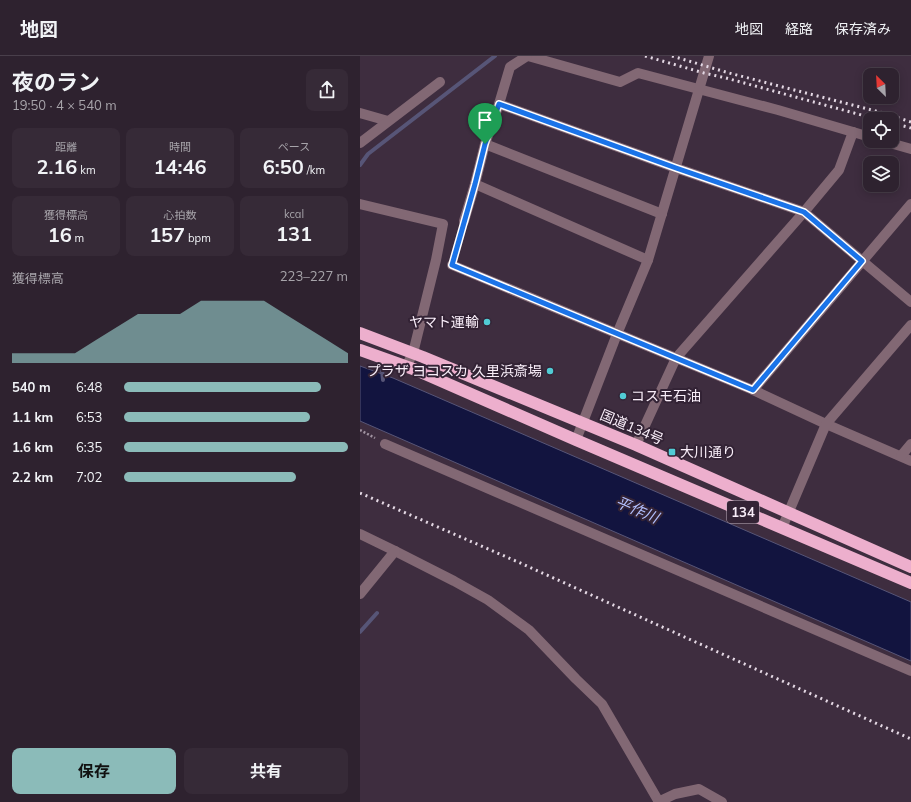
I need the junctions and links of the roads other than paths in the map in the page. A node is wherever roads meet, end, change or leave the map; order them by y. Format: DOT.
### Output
graph roads {
  1 [pos="527,56"];
  2 [pos="709,56"];
  3 [pos="440,82"];
  4 [pos="700,89"];
  5 [pos="499,104"];
  6 [pos="360,113"];
  7 [pos="388,121"];
  8 [pos="853,132"];
  9 [pos="863,135"];
  10 [pos="360,143"];
  11 [pos="485,144"];
  12 [pos="899,146"];
  13 [pos="911,149"];
  14 [pos="676,168"];
  15 [pos="475,184"];
  16 [pos="360,204"];
  17 [pos="911,204"];
  18 [pos="804,212"];
  19 [pos="662,214"];
  20 [pos="464,221"];
  21 [pos="648,260"];
  22 [pos="862,261"];
  23 [pos="452,265"];
  24 [pos="911,302"];
  25 [pos="911,325"];
  26 [pos="360,333"];
  27 [pos="617,334"];
  28 [pos="360,350"];
  29 [pos="412,353"];
  30 [pos="676,358"];
  31 [pos="406,367"];
  32 [pos="753,390"];
  33 [pos="583,422"];
  34 [pos="826,424"];
  35 [pos="576,440"];
  36 [pos="385,444"];
  37 [pos="911,444"];
  38 [pos="636,445"];
  39 [pos="901,456"];
  40 [pos="911,461"];
  41 [pos="789,513"];
  42 [pos="782,528"];
  43 [pos="360,534"];
  44 [pos="395,550"];
  45 [pos="911,567"];
  46 [pos="911,583"];
  47 [pos="360,594"];
  48 [pos="911,670"];
  49 [pos="659,802"];
  50 [pos="722,802"];
  1 -- 4 [label="street"];
  1 -- 5 [label="street"];
  2 -- 4 [label="street"];
  3 -- 7 [label="street"];
  4 -- 8 [label="street"];
  4 -- 14 [label="street"];
  5 -- 11 [label="street"];
  5 -- 14 [label="street"];
  6 -- 7 [label="street"];
  7 -- 10 [label="street"];
  8 -- 9 [label="street"];
  8 -- 18 [label="street"];
  11 -- 15 [label="street"];
  11 -- 19 [label="street"];
  12 -- 13 [label="street"];
  14 -- 18 [label="street"];
  14 -- 19 [label="street"];
  15 -- 20 [label="street"];
  15 -- 21 [label="street"];
  16 -- 29 [label="street"];
  17 -- 22 [label="street"];
  18 -- 22 [label="street"];
  18 -- 30 [label="street"];
  19 -- 21 [label="street"];
  21 -- 27 [label="street"];
  22 -- 24 [label="street"];
  22 -- 32 [label="street"];
  23 -- 27 [label="street"];
  25 -- 34 [label="street"];
  26 -- 29 [label="highway, 国道134号 / 134"];
  27 -- 30 [label="street"];
  27 -- 33 [label="street"];
  28 -- 31 [label="highway, 134"];
  29 -- 31 [label="street"];
  29 -- 33 [label="highway, 国道134号 / 134"];
  30 -- 32 [label="street"];
  30 -- 38 [label="street"];
  31 -- 35 [label="highway, 134"];
  32 -- 34 [label="street"];
  33 -- 35 [label="street"];
  33 -- 38 [label="highway, 国道134号 / 134"];
  34 -- 39 [label="street"];
  34 -- 41 [label="street"];
  35 -- 42 [label="highway, 134"];
  36 -- 48 [label="street"];
  37 -- 39 [label="street"];
  38 -- 41 [label="highway, 国道134号 / 134"];
  39 -- 40 [label="street"];
  41 -- 42 [label="street"];
  41 -- 45 [label="highway, 国道134号 / 134"];
  42 -- 46 [label="highway, 134"];
  43 -- 44 [label="street"];
  44 -- 47 [label="street"];
  44 -- 49 [label="street"];
  49 -- 50 [label="street"];
}
